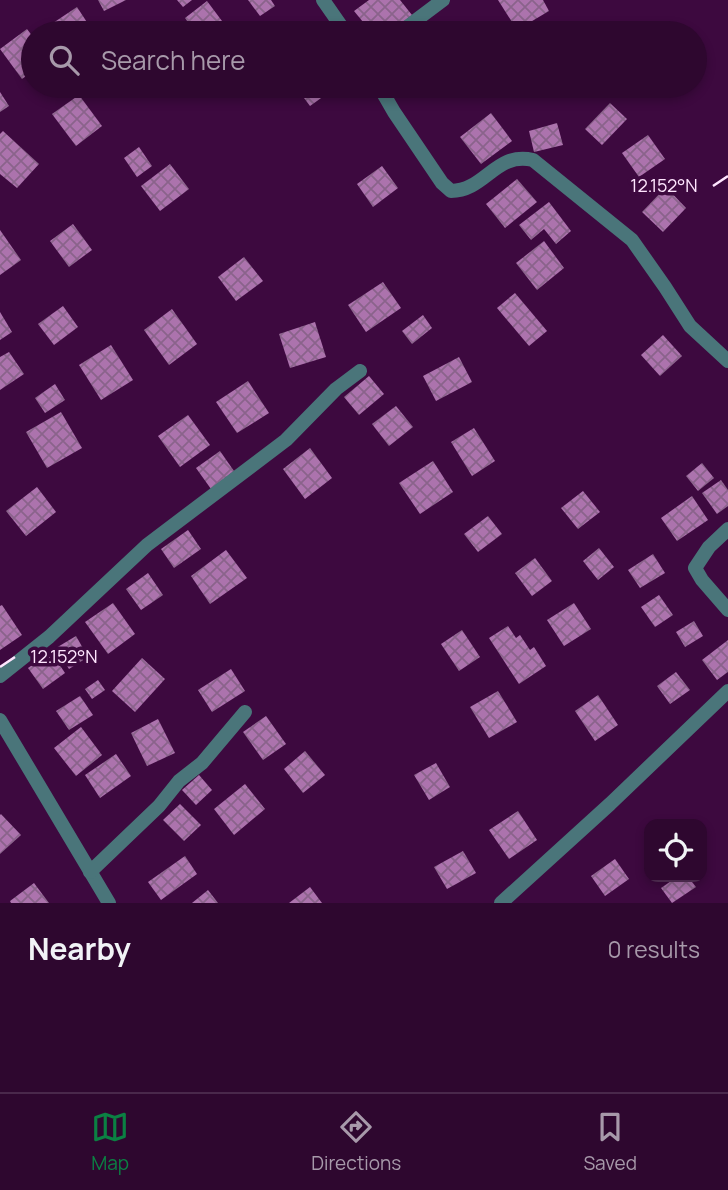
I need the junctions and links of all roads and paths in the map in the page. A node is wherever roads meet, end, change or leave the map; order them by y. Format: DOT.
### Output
graph roads {
  1 [pos="323,0"];
  2 [pos="443,0"];
  3 [pos="338,21"];
  4 [pos="415,21"];
  5 [pos="386,98"];
  6 [pos="728,361"];
  7 [pos="360,371"];
  8 [pos="728,529"];
  9 [pos="728,610"];
  10 [pos="0,676"];
  11 [pos="728,691"];
  12 [pos="245,712"];
  13 [pos="0,720"];
  14 [pos="90,872"];
  15 [pos="109,903"];
  16 [pos="501,903"];
  1 -- 3 [label="street"];
  2 -- 4 [label="street"];
  5 -- 6 [label="street"];
  7 -- 10 [label="street"];
  8 -- 9 [label="street"];
  11 -- 16 [label="street"];
  12 -- 14 [label="street"];
  13 -- 14 [label="street"];
  14 -- 15 [label="street"];
}
